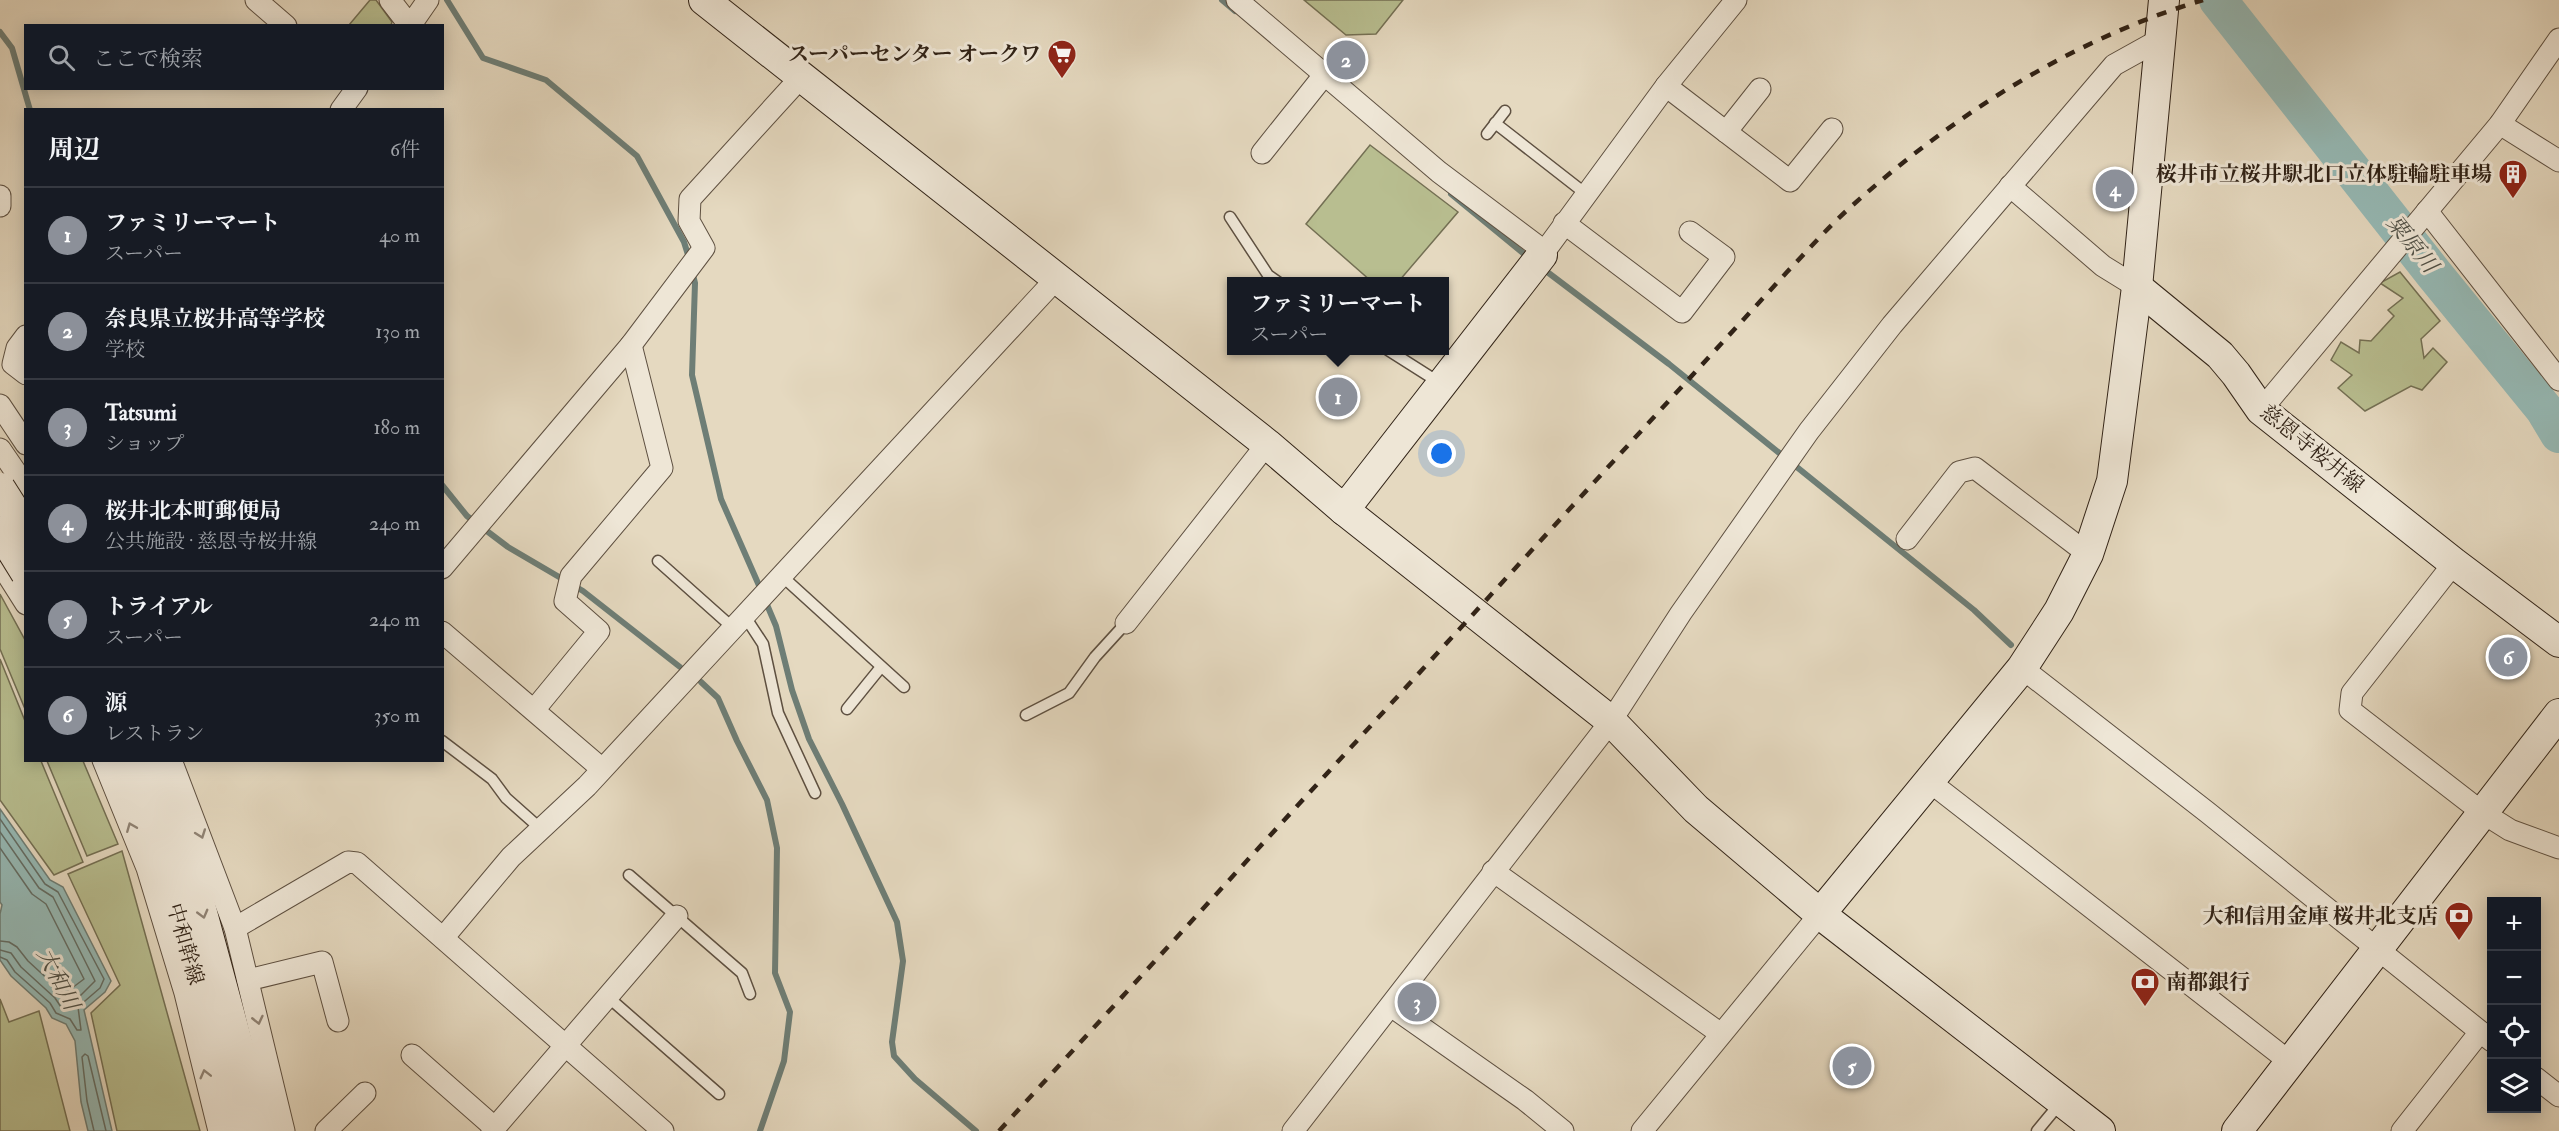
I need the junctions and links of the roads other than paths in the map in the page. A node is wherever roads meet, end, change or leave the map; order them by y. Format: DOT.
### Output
graph roads {
  1 [pos="256,0"];
  2 [pos="390,0"];
  3 [pos="428,0"];
  4 [pos="704,0"];
  5 [pos="1238,0"];
  6 [pos="1735,0"];
  7 [pos="2164,0"];
  8 [pos="284,24"];
  9 [pos="408,24"];
  10 [pos="411,24"];
  11 [pos="2559,39"];
  12 [pos="2159,40"];
  13 [pos="802,76"];
  14 [pos="1319,81"];
  15 [pos="1666,86"];
  16 [pos="1760,89"];
  17 [pos="356,90"];
  18 [pos="342,108"];
  19 [pos="1505,111"];
  20 [pos="1495,123"];
  21 [pos="2500,124"];
  22 [pos="1832,129"];
  23 [pos="1726,132"];
  24 [pos="1486,134"];
  25 [pos="1262,153"];
  26 [pos="2559,161"];
  27 [pos="2010,186"];
  28 [pos="1586,194"];
  29 [pos="0,196"];
  30 [pos="0,206"];
  31 [pos="2423,216"];
  32 [pos="1230,217"];
  33 [pos="1564,223"];
  34 [pos="1690,232"];
  35 [pos="1538,259"];
  36 [pos="1271,277"];
  37 [pos="1057,278"];
  38 [pos="2137,286"];
  39 [pos="24,339"];
  40 [pos="631,345"];
  41 [pos="1394,355"];
  42 [pos="24,372"];
  43 [pos="2559,380"];
  44 [pos="1440,384"];
  45 [pos="0,405"];
  46 [pos="2261,410"];
  47 [pos="24,441"];
  48 [pos="1267,444"];
  49 [pos="0,449"];
  50 [pos="24,484"];
  51 [pos="0,488"];
  52 [pos="1344,510"];
  53 [pos="24,526"];
  54 [pos="0,531"];
  55 [pos="1907,539"];
  56 [pos="2088,554"];
  57 [pos="658,561"];
  58 [pos="0,563"];
  59 [pos="2454,563"];
  60 [pos="444,566"];
  61 [pos="24,570"];
  62 [pos="783,576"];
  63 [pos="24,600"];
  64 [pos="750,609"];
  65 [pos="1126,623"];
  66 [pos="444,635"];
  67 [pos="2559,642"];
  68 [pos="881,667"];
  69 [pos="2022,668"];
  70 [pos="904,687"];
  71 [pos="847,709"];
  72 [pos="534,710"];
  73 [pos="2559,714"];
  74 [pos="1026,715"];
  75 [pos="1611,721"];
  76 [pos="444,743"];
  77 [pos="104,762"];
  78 [pos="122,762"];
  79 [pos="149,762"];
  80 [pos="172,762"];
  81 [pos="602,769"];
  82 [pos="1930,782"];
  83 [pos="815,793"];
  84 [pos="2483,813"];
  85 [pos="542,830"];
  86 [pos="2559,848"];
  87 [pos="1493,871"];
  88 [pos="629,875"];
  89 [pos="1820,914"];
  90 [pos="677,916"];
  91 [pos="235,928"];
  92 [pos="443,938"];
  93 [pos="2377,949"];
  94 [pos="248,980"];
  95 [pos="750,994"];
  96 [pos="608,997"];
  97 [pos="1390,1006"];
  98 [pos="338,1021"];
  99 [pos="1721,1034"];
  100 [pos="2486,1036"];
  101 [pos="566,1046"];
  102 [pos="412,1055"];
  103 [pos="2290,1062"];
  104 [pos="2541,1082"];
  105 [pos="365,1093"];
  106 [pos="719,1094"];
  107 [pos="2559,1096"];
  108 [pos="2061,1101"];
  109 [pos="651,1127"];
  110 [pos="493,1129"];
  111 [pos="219,1131"];
  112 [pos="237,1131"];
  113 [pos="261,1131"];
  114 [pos="284,1131"];
  115 [pos="326,1131"];
  116 [pos="1293,1131"];
  117 [pos="1563,1131"];
  118 [pos="1642,1131"];
  119 [pos="2037,1131"];
  120 [pos="2100,1131"];
  121 [pos="2237,1131"];
  122 [pos="2402,1131"];
  1 -- 8 [label="street"];
  2 -- 9 [label="street"];
  3 -- 10 [label="street"];
  4 -- 13 [label="street"];
  5 -- 14 [label="street"];
  6 -- 15 [label="street"];
  7 -- 12 [label="street"];
  11 -- 21 [label="street"];
  12 -- 27 [label="street"];
  12 -- 38 [label="street"];
  13 -- 37 [label="street"];
  13 -- 40 [label="street"];
  14 -- 25 [label="street"];
  14 -- 35 [label="street"];
  15 -- 23 [label="street"];
  15 -- 28 [label="street"];
  16 -- 23 [label="street"];
  17 -- 18 [label="street"];
  19 -- 20 [label="lane"];
  20 -- 24 [label="lane"];
  20 -- 28 [label="lane"];
  21 -- 26 [label="street"];
  21 -- 31 [label="street"];
  22 -- 23 [label="street"];
  27 -- 38 [label="street"];
  27 -- 75 [label="street"];
  28 -- 33 [label="street"];
  29 -- 30 [label="street"];
  31 -- 43 [label="street"];
  31 -- 46 [label="street"];
  32 -- 36 [label="lane"];
  33 -- 34 [label="street"];
  33 -- 35 [label="street"];
  35 -- 44 [label="street"];
  37 -- 48 [label="street"];
  37 -- 62 [label="street"];
  38 -- 46 [label="street, 慈恩寺桜井線"];
  38 -- 56 [label="street"];
  39 -- 42 [label="street"];
  40 -- 60 [label="street"];
  40 -- 72 [label="street"];
  41 -- 44 [label="lane"];
  44 -- 52 [label="street"];
  45 -- 47 [label="street"];
  46 -- 59 [label="street, 慈恩寺桜井線"];
  48 -- 52 [label="street"];
  48 -- 65 [label="street"];
  49 -- 50 [label="street"];
  51 -- 53 [label="street, bridge"];
  52 -- 75 [label="street"];
  54 -- 61 [label="street, bridge"];
  55 -- 56 [label="street"];
  56 -- 69 [label="street"];
  57 -- 64 [label="lane"];
  58 -- 63 [label="street"];
  59 -- 67 [label="street, 慈恩寺桜井線"];
  59 -- 84 [label="street"];
  62 -- 64 [label="street"];
  62 -- 68 [label="lane"];
  64 -- 81 [label="street"];
  64 -- 83 [label="lane"];
  65 -- 74 [label="lane"];
  66 -- 72 [label="street"];
  68 -- 70 [label="lane"];
  68 -- 71 [label="lane"];
  69 -- 82 [label="street"];
  69 -- 93 [label="street"];
  72 -- 81 [label="street"];
  73 -- 84 [label="street"];
  75 -- 87 [label="street"];
  75 -- 89 [label="street"];
  76 -- 85 [label="lane"];
  111 -- 77 [label="street, one-way"];
  78 -- 112 [label="street, 中和幹線"];
  79 -- 113 [label="street, 中和幹線, one-way"];
  80 -- 91 [label="street, one-way"];
  81 -- 85 [label="street"];
  82 -- 89 [label="street"];
  82 -- 103 [label="street"];
  84 -- 86 [label="street"];
  84 -- 93 [label="street"];
  85 -- 92 [label="street"];
  87 -- 97 [label="street"];
  87 -- 99 [label="street"];
  88 -- 90 [label="lane"];
  89 -- 99 [label="street"];
  89 -- 108 [label="street"];
  90 -- 95 [label="lane"];
  90 -- 96 [label="street"];
  91 -- 92 [label="street"];
  91 -- 94 [label="street"];
  92 -- 101 [label="street"];
  93 -- 100 [label="street"];
  93 -- 103 [label="street"];
  94 -- 98 [label="street"];
  94 -- 114 [label="street, one-way"];
  96 -- 101 [label="street"];
  96 -- 106 [label="lane"];
  97 -- 116 [label="street"];
  97 -- 117 [label="street"];
  99 -- 118 [label="street"];
  100 -- 122 [label="street"];
  101 -- 109 [label="street"];
  101 -- 110 [label="street"];
  102 -- 110 [label="street"];
  103 -- 121 [label="street"];
  104 -- 107 [label="street"];
  105 -- 115 [label="street"];
  108 -- 119 [label="lane"];
  108 -- 120 [label="street"];
}
